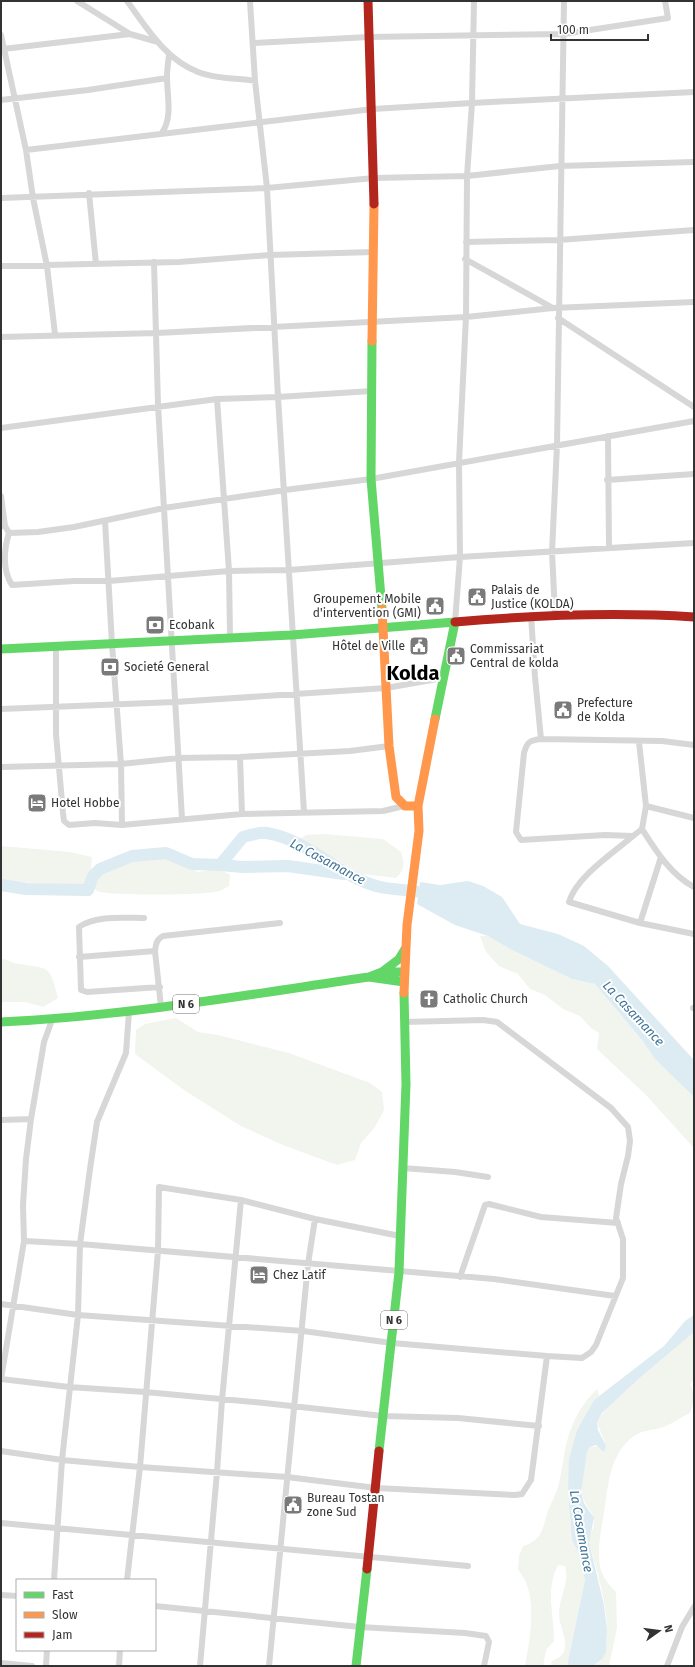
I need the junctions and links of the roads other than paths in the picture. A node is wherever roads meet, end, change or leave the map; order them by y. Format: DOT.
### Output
graph roads {
  1 [pos="77,1"];
  2 [pos="128,1"];
  3 [pos="250,1"];
  4 [pos="368,1"];
  5 [pos="474,1"];
  6 [pos="564,1"];
  7 [pos="665,1"];
  8 [pos="130,34"];
  9 [pos="473,34"];
  10 [pos="564,34"];
  11 [pos="1,35"];
  12 [pos="370,36"];
  13 [pos="158,42"];
  14 [pos="253,43"];
  15 [pos="3,48"];
  16 [pos="169,55"];
  17 [pos="167,78"];
  18 [pos="255,81"];
  19 [pos="694,92"];
  20 [pos="14,99"];
  21 [pos="563,99"];
  22 [pos="1,100"];
  23 [pos="472,103"];
  24 [pos="373,109"];
  25 [pos="261,122"];
  26 [pos="162,133"];
  27 [pos="26,150"];
  28 [pos="694,162"];
  29 [pos="560,166"];
  30 [pos="467,176"];
  31 [pos="374,178"];
  32 [pos="267,188"];
  33 [pos="89,193"];
  34 [pos="1,198"];
  35 [pos="33,198"];
  36 [pos="694,230"];
  37 [pos="560,240"];
  38 [pos="466,242"];
  39 [pos="373,252"];
  40 [pos="270,255"];
  41 [pos="465,259"];
  42 [pos="154,262"];
  43 [pos="96,264"];
  44 [pos="1,266"];
  45 [pos="47,266"];
  46 [pos="694,302"];
  47 [pos="556,308"];
  48 [pos="466,317"];
  49 [pos="558,318"];
  50 [pos="371,321"];
  51 [pos="274,327"];
  52 [pos="157,333"];
  53 [pos="55,334"];
  54 [pos="1,336"];
  55 [pos="372,391"];
  56 [pos="278,397"];
  57 [pos="217,399"];
  58 [pos="158,405"];
  59 [pos="694,407"];
  60 [pos="694,421"];
  61 [pos="1,428"];
  62 [pos="608,436"];
  63 [pos="557,444"];
  64 [pos="459,462"];
  65 [pos="694,474"];
  66 [pos="371,479"];
  67 [pos="607,480"];
  68 [pos="284,490"];
  69 [pos="1,496"];
  70 [pos="224,500"];
  71 [pos="164,508"];
  72 [pos="106,521"];
  73 [pos="3,526"];
  74 [pos="9,532"];
  75 [pos="694,543"];
  76 [pos="609,548"];
  77 [pos="552,552"];
  78 [pos="460,557"];
  79 [pos="377,564"];
  80 [pos="289,570"];
  81 [pos="229,571"];
  82 [pos="168,576"];
  83 [pos="109,581"];
  84 [pos="555,614"];
  85 [pos="532,615"];
  86 [pos="694,617"];
  87 [pos="455,622"];
  88 [pos="384,626"];
  89 [pos="293,634"];
  90 [pos="230,636"];
  91 [pos="173,640"];
  92 [pos="112,644"];
  93 [pos="56,646"];
  94 [pos="1,648"];
  95 [pos="443,678"];
  96 [pos="386,688"];
  97 [pos="296,694"];
  98 [pos="175,702"];
  99 [pos="117,705"];
  100 [pos="56,706"];
  101 [pos="1,709"];
  102 [pos="541,739"];
  103 [pos="639,742"];
  104 [pos="694,745"];
  105 [pos="389,746"];
  106 [pos="300,753"];
  107 [pos="240,757"];
  108 [pos="179,758"];
  109 [pos="121,764"];
  110 [pos="60,766"];
  111 [pos="1,768"];
  112 [pos="404,806"];
  113 [pos="418,806"];
  114 [pos="646,806"];
  115 [pos="304,812"];
  116 [pos="242,814"];
  117 [pos="694,818"];
  118 [pos="182,819"];
  119 [pos="122,825"];
  120 [pos="642,829"];
  121 [pos="633,836"];
  122 [pos="661,858"];
  123 [pos="694,887"];
  124 [pos="144,918"];
  125 [pos="280,922"];
  126 [pos="640,923"];
  127 [pos="694,934"];
  128 [pos="405,949"];
  129 [pos="155,951"];
  130 [pos="79,957"];
  131 [pos="382,972"];
  132 [pos="404,972"];
  133 [pos="369,977"];
  134 [pos="404,982"];
  135 [pos="160,987"];
  136 [pos="161,1007"];
  137 [pos="129,1012"];
  138 [pos="52,1020"];
  139 [pos="1,1022"];
  140 [pos="404,1022"];
  141 [pos="31,1119"];
  142 [pos="1,1120"];
  143 [pos="403,1168"];
  144 [pos="488,1177"];
  145 [pos="241,1200"];
  146 [pos="315,1219"];
  147 [pos="618,1223"];
  148 [pos="400,1236"];
  149 [pos="24,1241"];
  150 [pos="80,1244"];
  151 [pos="158,1251"];
  152 [pos="234,1258"];
  153 [pos="308,1264"];
  154 [pos="399,1272"];
  155 [pos="460,1276"];
  156 [pos="616,1296"];
  157 [pos="1,1304"];
  158 [pos="12,1305"];
  159 [pos="78,1315"];
  160 [pos="152,1319"];
  161 [pos="230,1326"];
  162 [pos="303,1331"];
  163 [pos="392,1343"];
  164 [pos="547,1356"];
  165 [pos="1,1379"];
  166 [pos="69,1387"];
  167 [pos="146,1392"];
  168 [pos="222,1400"];
  169 [pos="296,1407"];
  170 [pos="383,1416"];
  171 [pos="539,1426"];
  172 [pos="1,1451"];
  173 [pos="62,1460"];
  174 [pos="140,1467"];
  175 [pos="217,1472"];
  176 [pos="287,1478"];
  177 [pos="376,1488"];
  178 [pos="1,1524"];
  179 [pos="57,1530"];
  180 [pos="132,1536"];
  181 [pos="210,1542"];
  182 [pos="280,1549"];
  183 [pos="368,1557"];
  184 [pos="468,1566"];
  185 [pos="54,1579"];
  186 [pos="127,1579"];
  187 [pos="1,1595"];
  188 [pos="16,1596"];
  189 [pos="156,1606"];
  190 [pos="694,1607"];
  191 [pos="204,1610"];
  192 [pos="273,1617"];
  193 [pos="360,1627"];
  194 [pos="48,1651"];
  195 [pos="120,1651"];
  196 [pos="1,1663"];
  197 [pos="32,1666"];
  198 [pos="46,1666"];
  199 [pos="119,1666"];
  200 [pos="200,1666"];
  201 [pos="269,1666"];
  202 [pos="356,1666"];
  203 [pos="484,1666"];
  204 [pos="667,1666"];
  1 -- 8 [label="street"];
  2 -- 13 [label="street"];
  3 -- 14 [label="street"];
  4 -- 12 [label="main road"];
  5 -- 9 [label="street"];
  6 -- 10 [label="street"];
  7 -- 10 [label="street"];
  8 -- 13 [label="street"];
  8 -- 15 [label="street"];
  9 -- 10 [label="street"];
  9 -- 12 [label="street"];
  9 -- 23 [label="street"];
  10 -- 21 [label="street"];
  11 -- 15 [label="street"];
  12 -- 14 [label="street"];
  12 -- 24 [label="main road"];
  13 -- 16 [label="street"];
  14 -- 18 [label="street"];
  15 -- 20 [label="street"];
  16 -- 17 [label="street"];
  16 -- 18 [label="street"];
  17 -- 20 [label="street"];
  17 -- 26 [label="street"];
  18 -- 25 [label="street"];
  19 -- 21 [label="street"];
  20 -- 22 [label="street"];
  20 -- 27 [label="street"];
  21 -- 23 [label="street"];
  21 -- 29 [label="street"];
  23 -- 24 [label="street"];
  23 -- 30 [label="street"];
  24 -- 25 [label="street"];
  24 -- 31 [label="main road"];
  25 -- 26 [label="street"];
  25 -- 32 [label="street"];
  26 -- 27 [label="street"];
  27 -- 35 [label="street"];
  28 -- 29 [label="street"];
  29 -- 30 [label="street"];
  29 -- 37 [label="street"];
  30 -- 31 [label="street"];
  30 -- 38 [label="street"];
  31 -- 32 [label="street"];
  31 -- 39 [label="main road"];
  32 -- 33 [label="street"];
  32 -- 40 [label="street"];
  33 -- 35 [label="street"];
  33 -- 43 [label="street"];
  34 -- 35 [label="street"];
  35 -- 45 [label="street"];
  36 -- 37 [label="street"];
  37 -- 38 [label="street"];
  37 -- 47 [label="street"];
  38 -- 41 [label="street"];
  39 -- 40 [label="street"];
  39 -- 50 [label="main road"];
  40 -- 42 [label="street"];
  40 -- 51 [label="street"];
  41 -- 47 [label="street"];
  41 -- 48 [label="street"];
  42 -- 43 [label="street"];
  42 -- 52 [label="street"];
  43 -- 45 [label="street"];
  44 -- 45 [label="street"];
  45 -- 53 [label="street"];
  46 -- 47 [label="street"];
  47 -- 48 [label="street"];
  47 -- 49 [label="street"];
  48 -- 50 [label="street"];
  48 -- 64 [label="street"];
  49 -- 59 [label="street"];
  49 -- 63 [label="street"];
  50 -- 51 [label="street"];
  50 -- 55 [label="main road"];
  51 -- 52 [label="street"];
  51 -- 56 [label="street"];
  52 -- 53 [label="street"];
  52 -- 58 [label="street"];
  53 -- 54 [label="street"];
  55 -- 56 [label="street"];
  55 -- 66 [label="main road"];
  56 -- 57 [label="street"];
  56 -- 68 [label="street"];
  57 -- 58 [label="street"];
  57 -- 70 [label="street"];
  58 -- 61 [label="street"];
  58 -- 71 [label="street"];
  60 -- 62 [label="street"];
  62 -- 63 [label="street"];
  62 -- 67 [label="street"];
  63 -- 64 [label="street"];
  63 -- 77 [label="street"];
  64 -- 66 [label="street"];
  64 -- 78 [label="street"];
  65 -- 67 [label="street"];
  66 -- 68 [label="street"];
  66 -- 79 [label="main road"];
  67 -- 76 [label="street"];
  68 -- 70 [label="street"];
  68 -- 80 [label="street"];
  69 -- 73 [label="street"];
  70 -- 71 [label="street"];
  70 -- 81 [label="street"];
  71 -- 72 [label="street"];
  71 -- 82 [label="street"];
  72 -- 74 [label="street"];
  72 -- 83 [label="street"];
  73 -- 74 [label="street"];
  74 -- 83 [label="street"];
  75 -- 76 [label="street"];
  76 -- 77 [label="street"];
  77 -- 78 [label="street"];
  77 -- 84 [label="street"];
  78 -- 79 [label="street"];
  78 -- 87 [label="street"];
  79 -- 80 [label="street"];
  79 -- 88 [label="main road"];
  80 -- 81 [label="street"];
  80 -- 89 [label="street"];
  81 -- 82 [label="street"];
  81 -- 90 [label="street"];
  82 -- 83 [label="street"];
  82 -- 91 [label="street"];
  83 -- 92 [label="street"];
  84 -- 85 [label="main road"];
  84 -- 86 [label="main road"];
  85 -- 87 [label="main road"];
  85 -- 102 [label="street"];
  87 -- 88 [label="main road"];
  87 -- 95 [label="main road"];
  88 -- 89 [label="main road"];
  88 -- 96 [label="main road"];
  89 -- 90 [label="main road"];
  89 -- 97 [label="street"];
  90 -- 91 [label="main road"];
  91 -- 92 [label="main road"];
  91 -- 98 [label="street"];
  92 -- 93 [label="main road"];
  92 -- 99 [label="street"];
  93 -- 94 [label="main road"];
  93 -- 100 [label="street"];
  95 -- 96 [label="street"];
  95 -- 113 [label="main road"];
  96 -- 97 [label="street"];
  96 -- 105 [label="main road"];
  97 -- 98 [label="street"];
  97 -- 106 [label="street"];
  98 -- 99 [label="street"];
  98 -- 108 [label="street"];
  99 -- 100 [label="street"];
  99 -- 109 [label="street"];
  100 -- 101 [label="street"];
  100 -- 110 [label="street"];
  102 -- 103 [label="street"];
  102 -- 121 [label="street"];
  103 -- 104 [label="street"];
  103 -- 114 [label="street"];
  105 -- 106 [label="street"];
  105 -- 112 [label="main road"];
  106 -- 107 [label="street"];
  106 -- 115 [label="street"];
  107 -- 108 [label="street"];
  107 -- 116 [label="street"];
  108 -- 109 [label="street"];
  108 -- 118 [label="street"];
  109 -- 110 [label="street"];
  109 -- 119 [label="street"];
  110 -- 111 [label="street"];
  110 -- 119 [label="street"];
  112 -- 113 [label="main road"];
  112 -- 115 [label="street"];
  113 -- 128 [label="main road"];
  114 -- 117 [label="street"];
  114 -- 120 [label="street"];
  115 -- 116 [label="street"];
  116 -- 118 [label="street"];
  118 -- 119 [label="street"];
  120 -- 121 [label="street"];
  120 -- 122 [label="street"];
  121 -- 126 [label="street"];
  122 -- 123 [label="street"];
  122 -- 126 [label="street"];
  124 -- 130 [label="street"];
  125 -- 129 [label="street"];
  126 -- 127 [label="street"];
  128 -- 131 [label="main road"];
  128 -- 132 [label="main road"];
  129 -- 130 [label="street"];
  129 -- 135 [label="street"];
  130 -- 135 [label="street"];
  131 -- 132 [label="main road, N 6"];
  131 -- 133 [label="main road, N 6"];
  132 -- 134 [label="main road, N 6"];
  133 -- 134 [label="main road, N 6"];
  133 -- 136 [label="main road, N 6"];
  134 -- 140 [label="main road, N 6"];
  135 -- 136 [label="street"];
  136 -- 137 [label="main road, N 6"];
  137 -- 138 [label="main road, N 6"];
  137 -- 150 [label="street"];
  138 -- 139 [label="main road, N 6"];
  138 -- 141 [label="street"];
  140 -- 143 [label="main road, N 6"];
  140 -- 147 [label="street"];
  141 -- 142 [label="street"];
  141 -- 149 [label="street"];
  143 -- 144 [label="street"];
  143 -- 148 [label="main road, N 6"];
  145 -- 146 [label="street"];
  145 -- 151 [label="street"];
  145 -- 152 [label="street"];
  146 -- 148 [label="street"];
  146 -- 153 [label="street"];
  147 -- 155 [label="street"];
  147 -- 156 [label="street"];
  148 -- 154 [label="main road, N 6"];
  149 -- 150 [label="street"];
  149 -- 158 [label="street"];
  150 -- 151 [label="street"];
  150 -- 159 [label="street"];
  151 -- 152 [label="street"];
  151 -- 160 [label="street"];
  152 -- 153 [label="street"];
  152 -- 161 [label="street"];
  153 -- 154 [label="street"];
  153 -- 162 [label="street"];
  154 -- 155 [label="street"];
  154 -- 163 [label="main road, N 6"];
  155 -- 156 [label="street"];
  156 -- 164 [label="street"];
  157 -- 158 [label="street"];
  158 -- 159 [label="street"];
  158 -- 165 [label="street"];
  159 -- 160 [label="street"];
  159 -- 166 [label="street"];
  160 -- 161 [label="street"];
  160 -- 167 [label="street"];
  161 -- 162 [label="street"];
  161 -- 168 [label="street"];
  162 -- 163 [label="street"];
  162 -- 169 [label="street"];
  163 -- 164 [label="street"];
  163 -- 170 [label="main road, N 6"];
  164 -- 171 [label="street"];
  165 -- 166 [label="street"];
  166 -- 167 [label="street"];
  166 -- 173 [label="street"];
  167 -- 168 [label="street"];
  167 -- 174 [label="street"];
  168 -- 169 [label="street"];
  168 -- 175 [label="street"];
  169 -- 170 [label="street"];
  169 -- 176 [label="street"];
  170 -- 171 [label="street"];
  170 -- 177 [label="main road, N 6"];
  171 -- 177 [label="street"];
  172 -- 173 [label="street"];
  173 -- 174 [label="street"];
  173 -- 179 [label="street"];
  174 -- 175 [label="street"];
  174 -- 180 [label="street"];
  175 -- 176 [label="street"];
  175 -- 181 [label="street"];
  176 -- 177 [label="street"];
  176 -- 182 [label="street"];
  177 -- 183 [label="main road, N 6"];
  178 -- 179 [label="street"];
  179 -- 180 [label="street"];
  179 -- 185 [label="street"];
  180 -- 181 [label="street"];
  180 -- 186 [label="street"];
  181 -- 182 [label="street"];
  181 -- 191 [label="street"];
  182 -- 183 [label="street"];
  182 -- 192 [label="street"];
  183 -- 184 [label="street"];
  183 -- 193 [label="main road, N 6"];
  187 -- 188 [label="street"];
  189 -- 191 [label="street"];
  190 -- 204 [label="street"];
  191 -- 192 [label="street"];
  191 -- 200 [label="street"];
  192 -- 193 [label="street"];
  192 -- 201 [label="street"];
  193 -- 202 [label="main road, N 6"];
  193 -- 203 [label="street"];
  194 -- 198 [label="street"];
  195 -- 199 [label="street"];
  196 -- 197 [label="street"];
}
